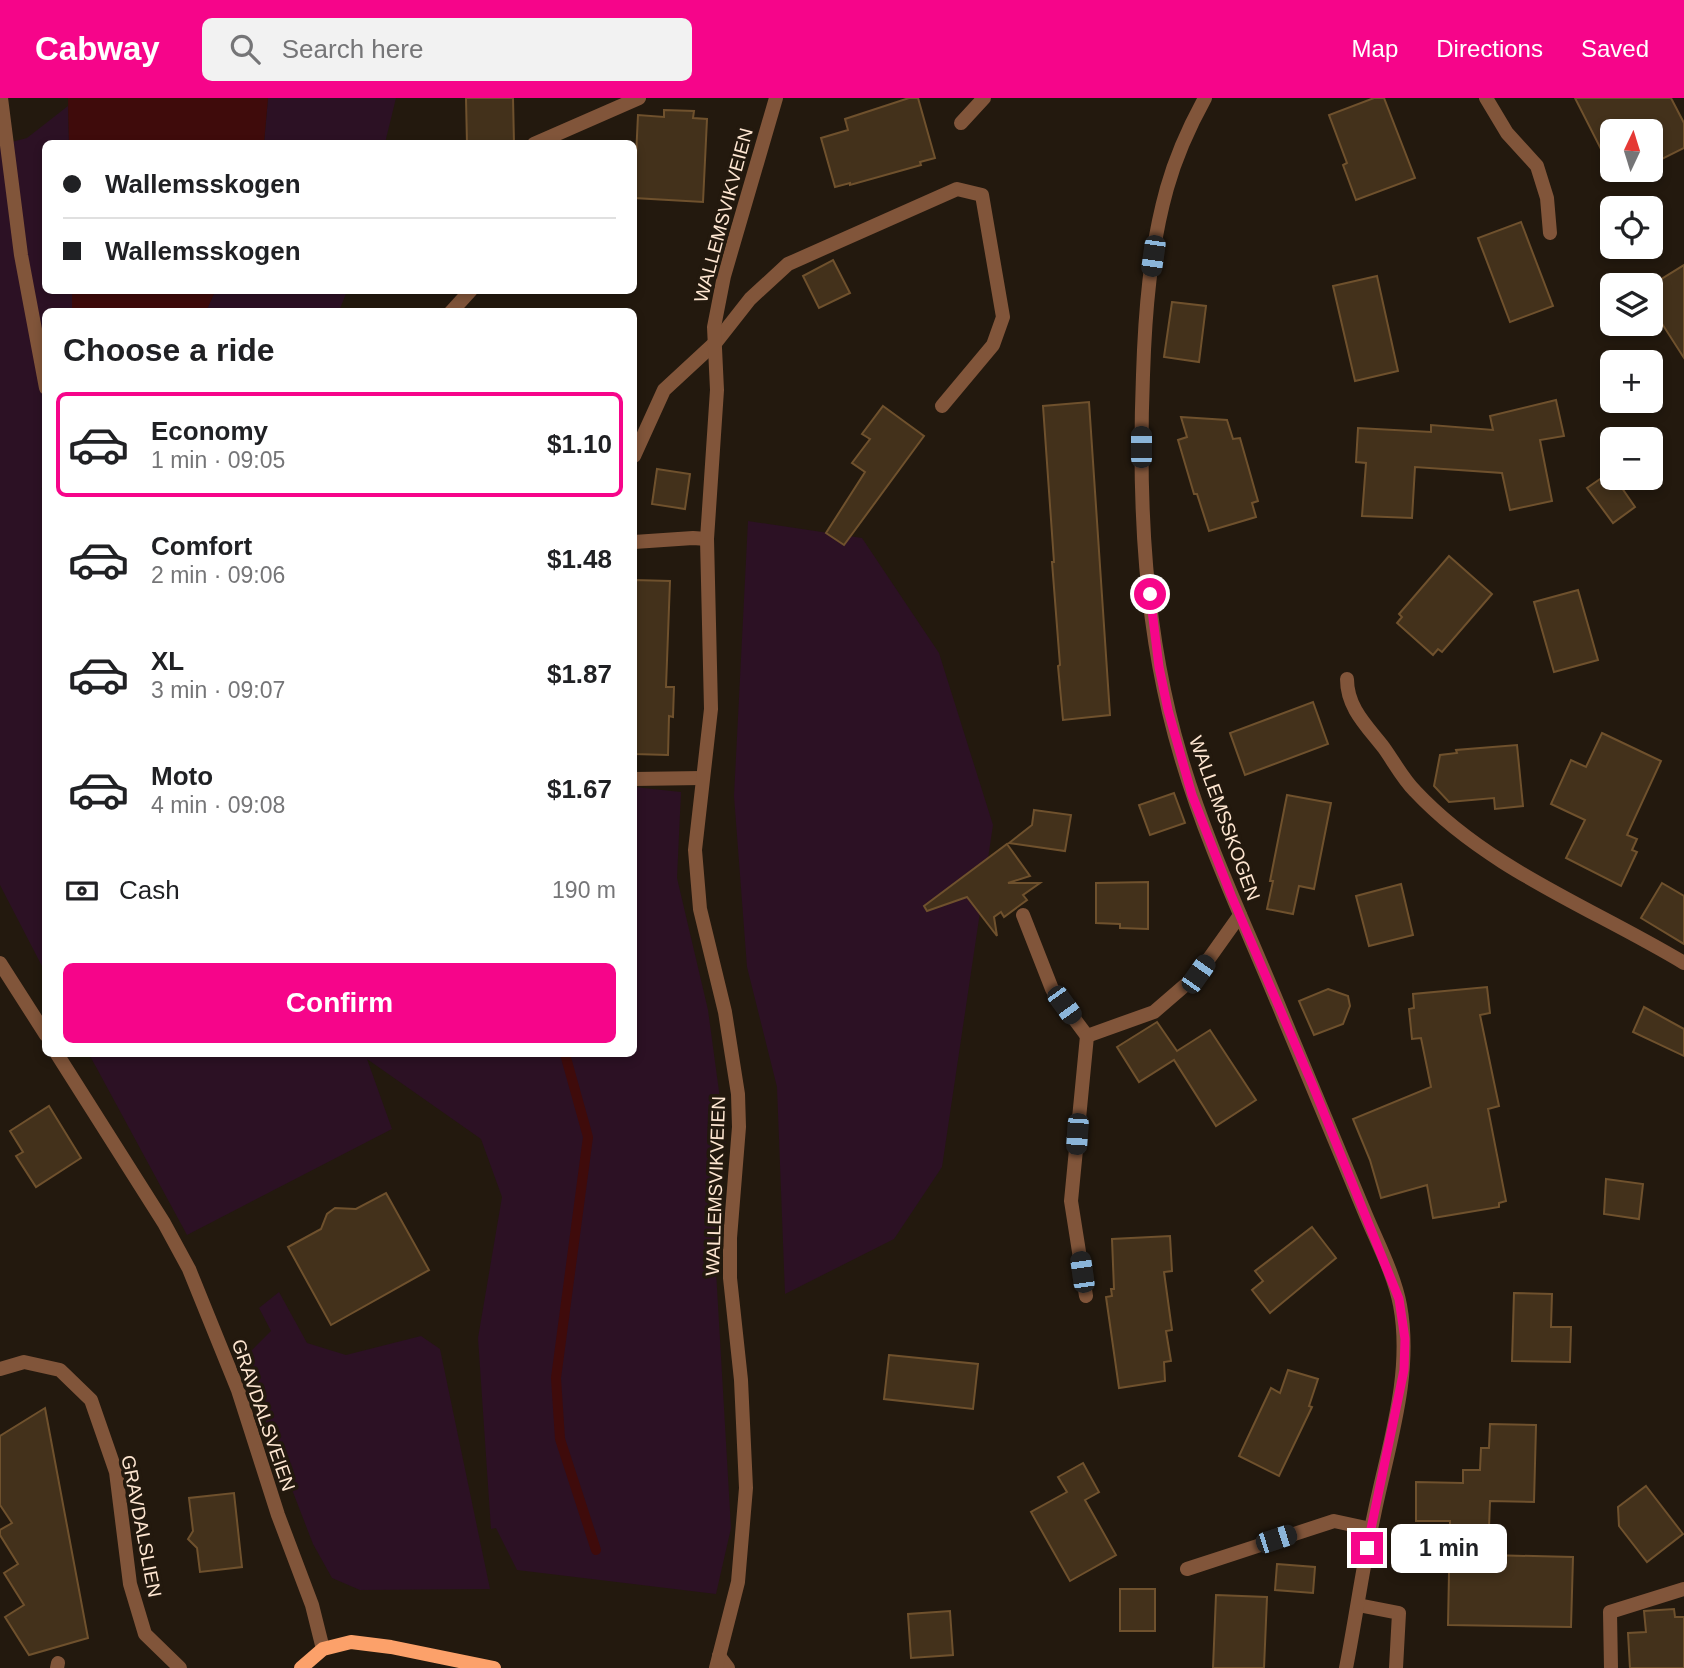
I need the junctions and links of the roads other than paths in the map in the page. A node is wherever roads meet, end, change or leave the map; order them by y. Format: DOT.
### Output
graph roads {
  1 [pos="1,98"];
  2 [pos="639,98"];
  3 [pos="776,98"];
  4 [pos="984,98"];
  5 [pos="1205,98"];
  6 [pos="1486,98"];
  7 [pos="961,123"];
  8 [pos="543,140"];
  9 [pos="1550,233"];
  10 [pos="467,294"];
  11 [pos="455,308"];
  12 [pos="715,343"];
  13 [pos="42,367"];
  14 [pos="942,405"];
  15 [pos="637,449"];
  16 [pos="707,539"];
  17 [pos="637,542"];
  18 [pos="1348,679"];
  19 [pos="702,778"];
  20 [pos="637,779"];
  21 [pos="1023,915"];
  22 [pos="1240,915"];
  23 [pos="0,963"];
  24 [pos="1684,963"];
  25 [pos="42,1029"];
  26 [pos="1087,1036"];
  27 [pos="59,1057"];
  28 [pos="1086,1296"];
  29 [pos="0,1369"];
  30 [pos="1371,1529"];
  31 [pos="1187,1569"];
  32 [pos="1684,1589"];
  33 [pos="1358,1605"];
  34 [pos="323,1649"];
  35 [pos="718,1662"];
  36 [pos="485,1667"];
  37 [pos="180,1668"];
  38 [pos="300,1668"];
  39 [pos="729,1668"];
  40 [pos="1346,1668"];
  41 [pos="1396,1668"];
  42 [pos="1611,1668"];
  1 -- 13 [label="street"];
  2 -- 8 [label="street"];
  3 -- 12 [label="street, WALLEMSVIKVEIEN"];
  4 -- 7 [label="street"];
  5 -- 22 [label="street, WALLEMSSKOGEN"];
  6 -- 9 [label="street"];
  10 -- 11 [label="street"];
  12 -- 14 [label="street, WALLEMSVIKVEIEN"];
  12 -- 15 [label="street, WALLEMSVIKVEIEN"];
  12 -- 16 [label="street, WALLEMSVIKVEIEN"];
  16 -- 17 [label="street"];
  16 -- 19 [label="street, WALLEMSVIKVEIEN"];
  18 -- 24 [label="street"];
  19 -- 20 [label="street"];
  19 -- 35 [label="street, WALLEMSVIKVEIEN"];
  21 -- 26 [label="street"];
  22 -- 26 [label="street"];
  22 -- 30 [label="street, WALLEMSSKOGEN"];
  23 -- 25 [label="street"];
  26 -- 28 [label="street"];
  27 -- 34 [label="street, GRAVDALSVEIEN"];
  29 -- 37 [label="street, GRAVDALSLIEN"];
  30 -- 31 [label="street"];
  30 -- 33 [label="street, WALLEMSSKOGEN"];
  32 -- 42 [label="street"];
  33 -- 40 [label="street, WALLEMSSKOGEN"];
  33 -- 41 [label="street"];
  34 -- 36 [label="main road"];
  34 -- 38 [label="main road"];
  35 -- 39 [label="street"];
}
